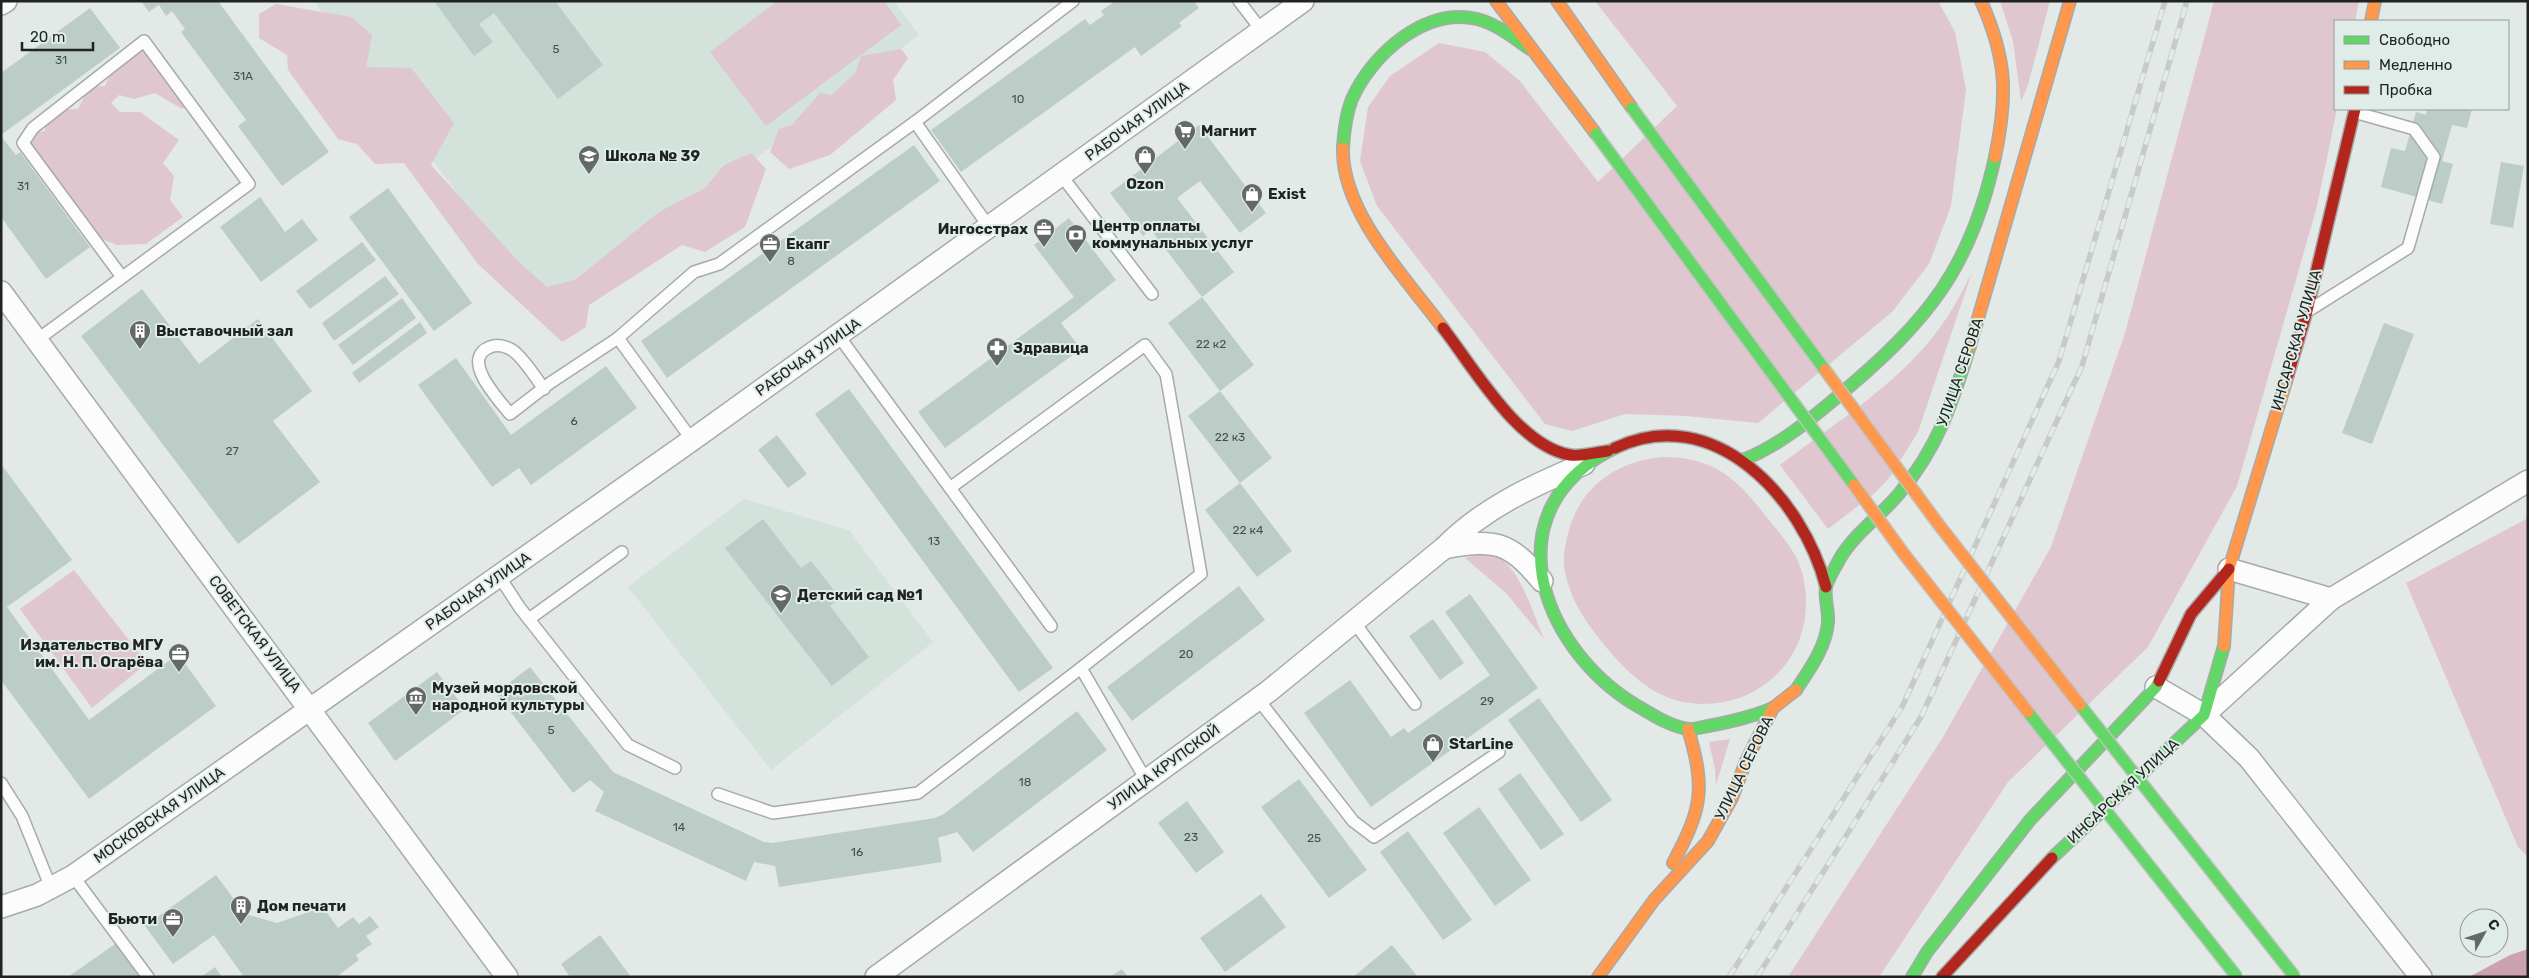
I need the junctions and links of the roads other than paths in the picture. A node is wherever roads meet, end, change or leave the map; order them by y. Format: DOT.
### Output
graph roads {
  1 [pos="6,1"];
  2 [pos="1073,1"];
  3 [pos="1239,1"];
  4 [pos="1303,1"];
  5 [pos="1496,1"];
  6 [pos="1557,1"];
  7 [pos="1981,1"];
  8 [pos="2070,1"];
  9 [pos="2375,1"];
  10 [pos="1,4"];
  11 [pos="2371,20"];
  12 [pos="1262,31"];
  13 [pos="1533,51"];
  14 [pos="2355,110"];
  15 [pos="915,122"];
  16 [pos="1061,175"];
  17 [pos="989,227"];
  18 [pos="122,277"];
  19 [pos="1,292"];
  20 [pos="1152,294"];
  21 [pos="2307,311"];
  22 [pos="838,335"];
  23 [pos="618,338"];
  24 [pos="37,340"];
  25 [pos="544,389"];
  26 [pos="692,440"];
  27 [pos="1603,454"];
  28 [pos="1742,460"];
  29 [pos="2528,482"];
  30 [pos="950,488"];
  31 [pos="1444,548"];
  32 [pos="622,552"];
  33 [pos="2229,569"];
  34 [pos="499,576"];
  35 [pos="1542,581"];
  36 [pos="1826,587"];
  37 [pos="2331,599"];
  38 [pos="529,619"];
  39 [pos="1354,622"];
  40 [pos="1051,626"];
  41 [pos="1081,668"];
  42 [pos="2156,687"];
  43 [pos="1258,699"];
  44 [pos="1415,704"];
  45 [pos="1773,708"];
  46 [pos="310,709"];
  47 [pos="2204,714"];
  48 [pos="1688,729"];
  49 [pos="1499,752"];
  50 [pos="676,768"];
  51 [pos="1146,780"];
  52 [pos="1,783"];
  53 [pos="718,794"];
  54 [pos="73,876"];
  55 [pos="51,888"];
  56 [pos="1654,900"];
  57 [pos="1,907"];
  58 [pos="2421,976"];
  59 [pos="148,977"];
  60 [pos="507,977"];
  61 [pos="876,977"];
  62 [pos="1598,977"];
  63 [pos="1912,977"];
  64 [pos="1942,977"];
  65 [pos="2237,977"];
  66 [pos="2296,977"];
  1 -- 10 [label="street"];
  2 -- 15 [label="lane"];
  3 -- 12 [label="lane"];
  4 -- 12 [label="street, РАБОЧАЯ УЛИЦА"];
  5 -- 13 [label="street"];
  6 -- 66 [label="street, bridge"];
  7 -- 28 [label="street"];
  8 -- 36 [label="street, УЛИЦА СЕРОВА"];
  9 -- 11 [label="street"];
  12 -- 16 [label="street, РАБОЧАЯ УЛИЦА"];
  13 -- 27 [label="street"];
  13 -- 65 [label="street, bridge"];
  14 -- 21 [label="street, ИНСАРСКАЯ УЛИЦА"];
  14 -- 21 [label="lane"];
  15 -- 17 [label="lane"];
  15 -- 23 [label="lane"];
  16 -- 17 [label="street, РАБОЧАЯ УЛИЦА"];
  16 -- 20 [label="lane"];
  17 -- 22 [label="street, РАБОЧАЯ УЛИЦА"];
  18 -- 18 [label="lane"];
  18 -- 24 [label="lane"];
  19 -- 24 [label="street, СОВЕТСКАЯ УЛИЦА"];
  21 -- 33 [label="street, ИНСАРСКАЯ УЛИЦА"];
  22 -- 26 [label="street, РАБОЧАЯ УЛИЦА"];
  22 -- 30 [label="lane"];
  23 -- 25 [label="lane"];
  23 -- 26 [label="lane"];
  24 -- 46 [label="street, СОВЕТСКАЯ УЛИЦА"];
  25 -- 25 [label="lane"];
  26 -- 34 [label="street, РАБОЧАЯ УЛИЦА"];
  27 -- 28 [label="street"];
  27 -- 31 [label="street, УЛИЦА КРУПСКОЙ"];
  27 -- 35 [label="street"];
  28 -- 36 [label="street"];
  29 -- 37 [label="street"];
  30 -- 40 [label="lane"];
  30 -- 41 [label="lane"];
  31 -- 35 [label="street"];
  31 -- 39 [label="street, УЛИЦА КРУПСКОЙ"];
  32 -- 38 [label="lane"];
  33 -- 37 [label="street"];
  33 -- 42 [label="street, ИНСАРСКАЯ УЛИЦА"];
  33 -- 47 [label="street, ИНСАРСКАЯ УЛИЦА"];
  34 -- 38 [label="lane"];
  34 -- 46 [label="street, РАБОЧАЯ УЛИЦА"];
  35 -- 48 [label="street"];
  36 -- 45 [label="street, УЛИЦА СЕРОВА"];
  37 -- 47 [label="street"];
  38 -- 50 [label="lane"];
  39 -- 43 [label="street, УЛИЦА КРУПСКОЙ"];
  39 -- 44 [label="lane"];
  41 -- 51 [label="lane"];
  41 -- 53 [label="lane"];
  42 -- 47 [label="street"];
  42 -- 63 [label="street, ИНСАРСКАЯ УЛИЦА"];
  43 -- 49 [label="lane"];
  43 -- 51 [label="street, УЛИЦА КРУПСКОЙ"];
  45 -- 48 [label="street"];
  45 -- 56 [label="street, УЛИЦА СЕРОВА"];
  46 -- 54 [label="street, МОСКОВСКАЯ УЛИЦА"];
  46 -- 60 [label="street, СОВЕТСКАЯ УЛИЦА"];
  47 -- 58 [label="street"];
  47 -- 64 [label="street, ИНСАРСКАЯ УЛИЦА"];
  48 -- 56 [label="street, УЛИЦА СЕРОВА"];
  51 -- 61 [label="street, УЛИЦА КРУПСКОЙ"];
  52 -- 55 [label="lane"];
  54 -- 55 [label="street, МОСКОВСКАЯ УЛИЦА"];
  54 -- 59 [label="lane"];
  55 -- 57 [label="street, МОСКОВСКАЯ УЛИЦА"];
  56 -- 62 [label="street, УЛИЦА СЕРОВА"];
}
